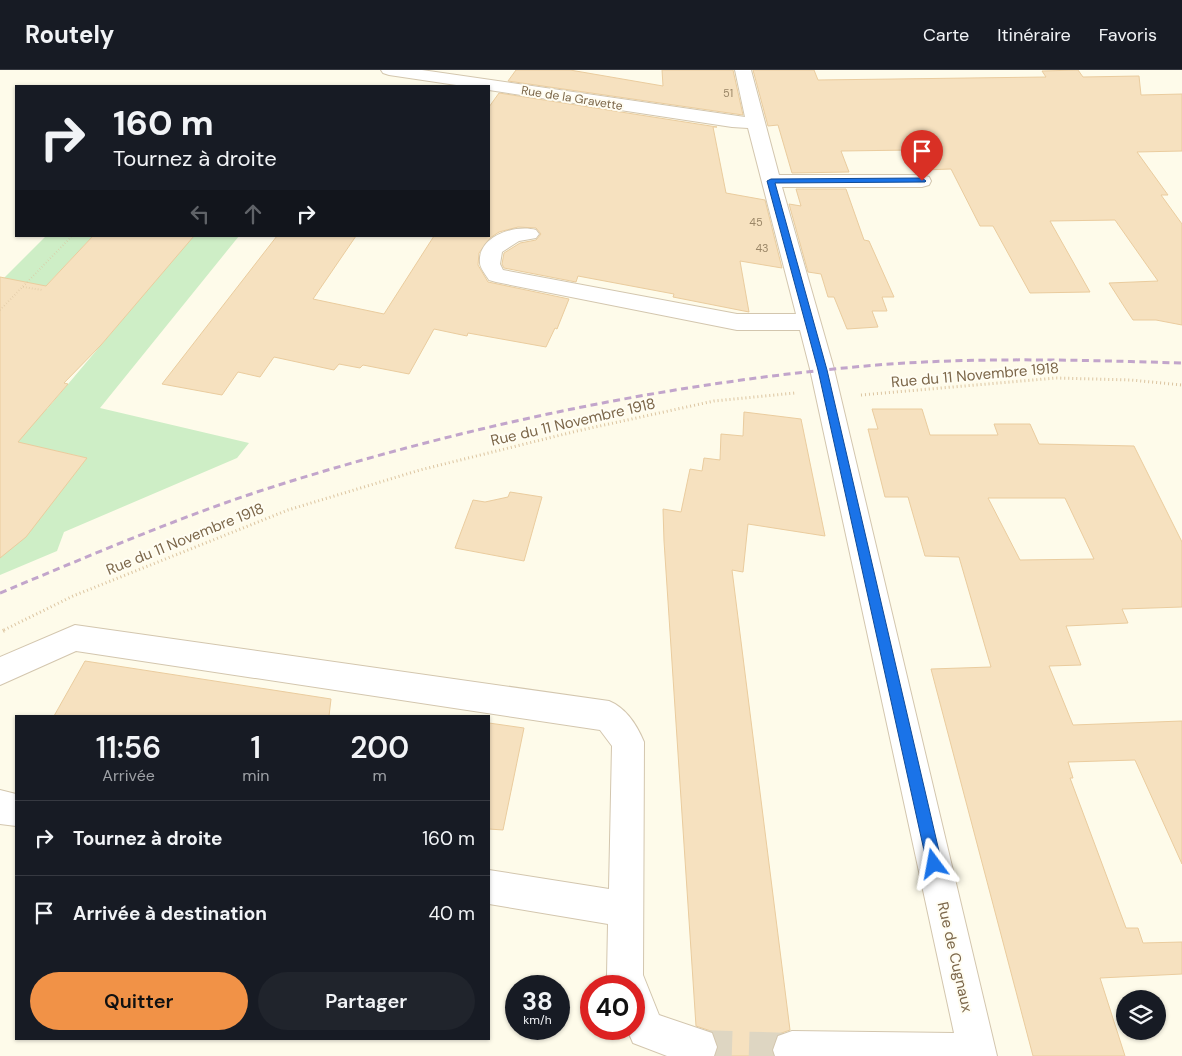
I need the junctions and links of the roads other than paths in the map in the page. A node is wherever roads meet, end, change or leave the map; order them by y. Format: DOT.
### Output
graph roads {
  1 [pos="389,70"];
  2 [pos="743,70"];
  3 [pos="488,85"];
  4 [pos="490,85"];
  5 [pos="755,123"];
  6 [pos="771,181"];
  7 [pos="922,181"];
  8 [pos="529,234"];
  9 [pos="810,322"];
  10 [pos="0,671"];
  11 [pos="0,807"];
  12 [pos="15,810"];
  13 [pos="490,887"];
  14 [pos="626,909"];
  15 [pos="625,975"];
  16 [pos="645,1027"];
  17 [pos="698,1046"];
  18 [pos="792,1050"];
  19 [pos="978,1055"];
  1 -- 3 [label="street, Rue de la Gravette"];
  2 -- 5 [label="street, Rue de Cugnaux"];
  4 -- 5 [label="street, Rue de la Gravette"];
  5 -- 6 [label="street, Rue de Cugnaux"];
  6 -- 7 [label="street"];
  6 -- 9 [label="street, Rue de Cugnaux"];
  8 -- 9 [label="street"];
  9 -- 19 [label="street, Rue de Cugnaux"];
  10 -- 14 [label="street"];
  11 -- 12 [label="street"];
  13 -- 14 [label="street"];
  14 -- 15 [label="street"];
  16 -- 17 [label="street"];
  18 -- 19 [label="street"];
}
